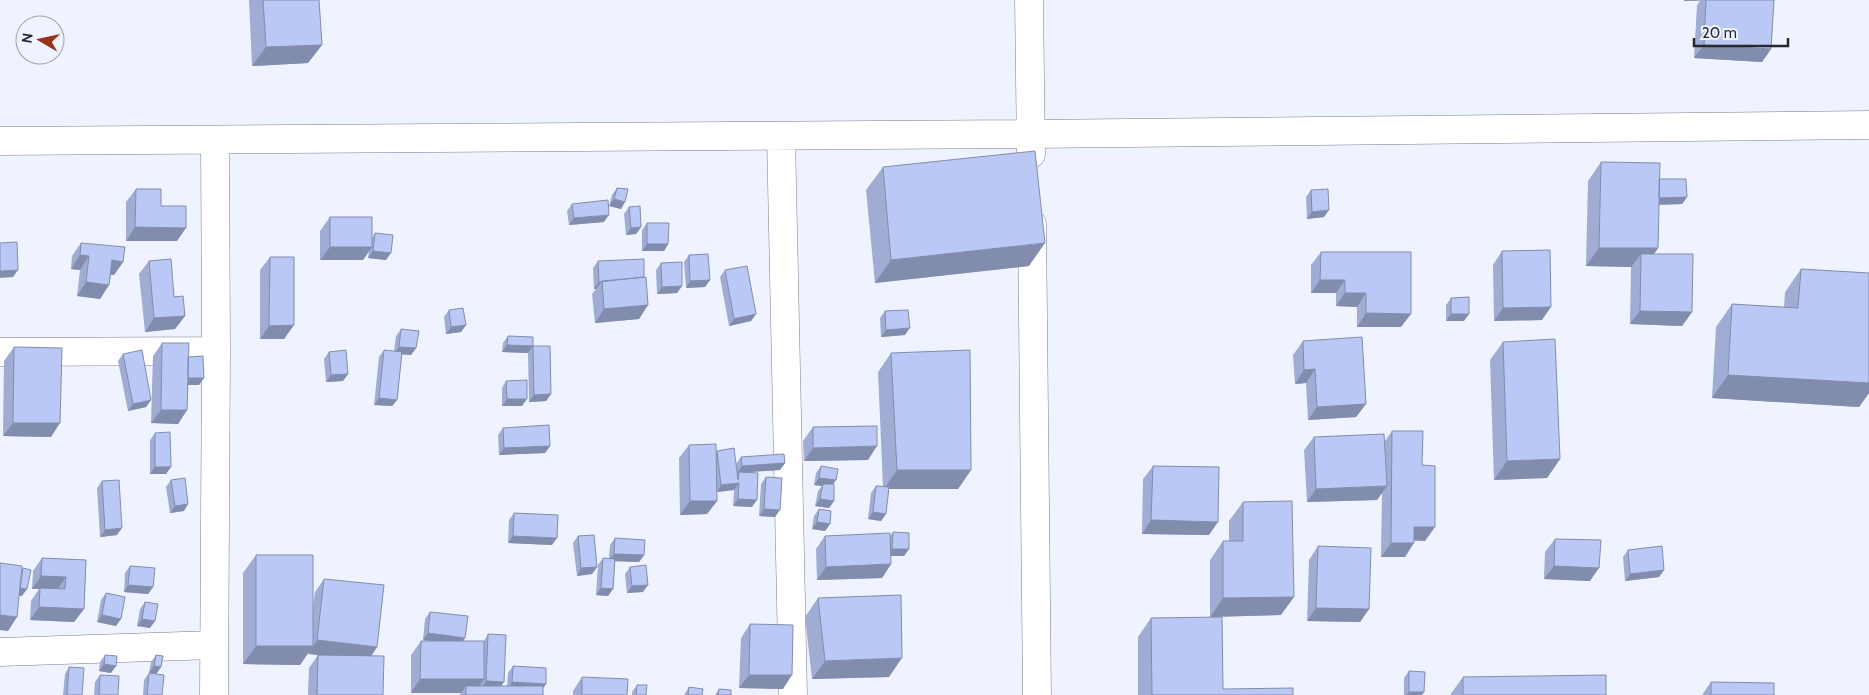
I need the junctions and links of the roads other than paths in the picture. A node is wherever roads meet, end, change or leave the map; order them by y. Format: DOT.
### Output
graph roads {
  1 [pos="1029,0"];
  2 [pos="1869,125"];
  3 [pos="1031,134"];
  4 [pos="781,136"];
  5 [pos="215,140"];
  6 [pos="0,141"];
  7 [pos="1031,174"];
  8 [pos="1032,203"];
  9 [pos="0,352"];
  10 [pos="216,352"];
  11 [pos="214,645"];
  12 [pos="0,652"];
  13 [pos="214,695"];
  14 [pos="794,695"];
  15 [pos="1037,695"];
  1 -- 3 [label="street"];
  2 -- 3 [label="street"];
  3 -- 4 [label="street"];
  3 -- 7 [label="street"];
  4 -- 5 [label="street"];
  4 -- 14 [label="street"];
  5 -- 6 [label="street"];
  5 -- 10 [label="street"];
  8 -- 15 [label="street"];
  9 -- 10 [label="street"];
  10 -- 11 [label="street"];
  11 -- 12 [label="street"];
  11 -- 13 [label="street"];
}
